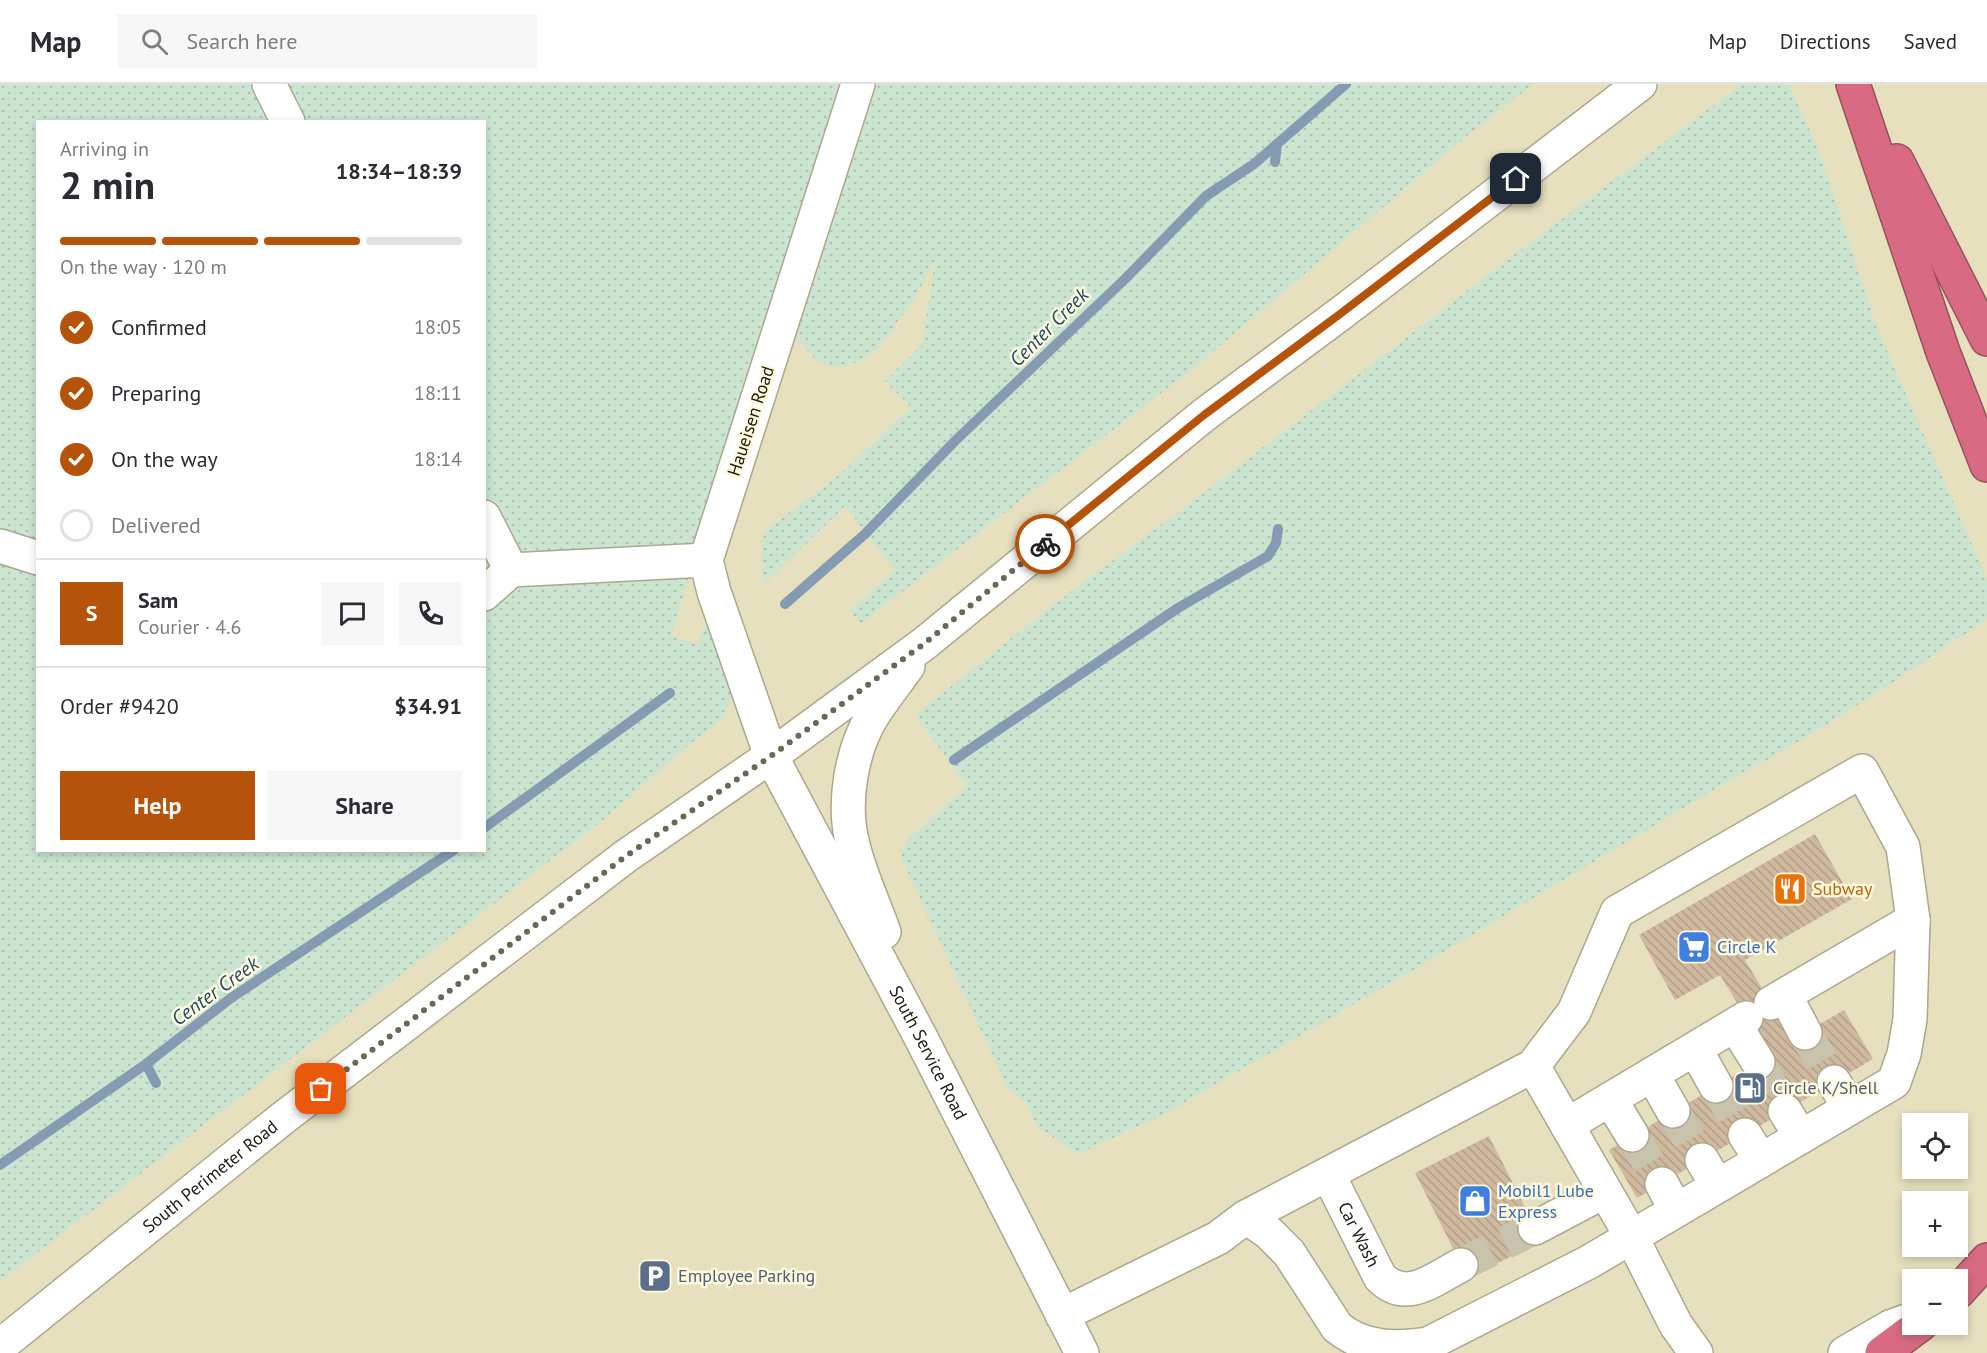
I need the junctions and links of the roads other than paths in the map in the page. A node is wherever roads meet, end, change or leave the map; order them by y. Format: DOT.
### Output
graph roads {
  1 [pos="269,84"];
  2 [pos="858,84"];
  3 [pos="1640,84"];
  4 [pos="1853,84"];
  5 [pos="1858,84"];
  6 [pos="287,120"];
  7 [pos="1987,339"];
  8 [pos="1987,465"];
  9 [pos="486,521"];
  10 [pos="0,546"];
  11 [pos="36,557"];
  12 [pos="706,560"];
  13 [pos="511,570"];
  14 [pos="486,592"];
  15 [pos="925,643"];
  16 [pos="771,756"];
  17 [pos="1913,920"];
  18 [pos="1911,962"];
  19 [pos="1759,1010"];
  20 [pos="1805,1033"];
  21 [pos="920,1036"];
  22 [pos="1695,1049"];
  23 [pos="1758,1062"];
  24 [pos="1533,1066"];
  25 [pos="1652,1074"];
  26 [pos="1716,1086"];
  27 [pos="1610,1099"];
  28 [pos="1673,1112"];
  29 [pos="1567,1125"];
  30 [pos="1632,1135"];
  31 [pos="1328,1174"];
  32 [pos="1605,1191"];
  33 [pos="1246,1217"];
  34 [pos="1535,1228"];
  35 [pos="1631,1236"];
  36 [pos="1987,1260"];
  37 [pos="1461,1265"];
  38 [pos="1968,1281"];
  39 [pos="1062,1315"];
  40 [pos="1902,1323"];
  41 [pos="1906,1335"];
  42 [pos="0,1346"];
  43 [pos="1082,1353"];
  44 [pos="1696,1353"];
  45 [pos="1845,1353"];
  46 [pos="1882,1353"];
  1 -- 6 [label="street"];
  2 -- 12 [label="street, Haueisen Road"];
  3 -- 15 [label="street"];
  4 -- 8 [label="highway"];
  5 -- 7 [label="highway"];
  9 -- 13 [label="street"];
  10 -- 11 [label="street"];
  12 -- 13 [label="street"];
  12 -- 16 [label="street"];
  13 -- 14 [label="street"];
  15 -- 16 [label="street, South Perimeter Road"];
  15 -- 21 [label="street"];
  16 -- 21 [label="street, South Service Road"];
  16 -- 42 [label="street, South Perimeter Road"];
  17 -- 18 [label="street"];
  17 -- 19 [label="street"];
  17 -- 24 [label="street"];
  17 -- 35 [label="street"];
  19 -- 20 [label="street"];
  19 -- 22 [label="street"];
  19 -- 23 [label="street"];
  21 -- 39 [label="street, South Service Road"];
  22 -- 25 [label="street"];
  22 -- 26 [label="street"];
  24 -- 29 [label="street"];
  24 -- 31 [label="street"];
  25 -- 27 [label="street"];
  25 -- 28 [label="street"];
  27 -- 29 [label="street"];
  27 -- 30 [label="street"];
  29 -- 32 [label="street"];
  31 -- 33 [label="street"];
  31 -- 37 [label="street, Car Wash"];
  32 -- 34 [label="street"];
  32 -- 35 [label="street"];
  33 -- 35 [label="street"];
  33 -- 39 [label="street"];
  35 -- 44 [label="street"];
  36 -- 38 [label="highway"];
  39 -- 43 [label="street, South Service Road"];
  40 -- 45 [label="street"];
  41 -- 46 [label="highway"];
}
